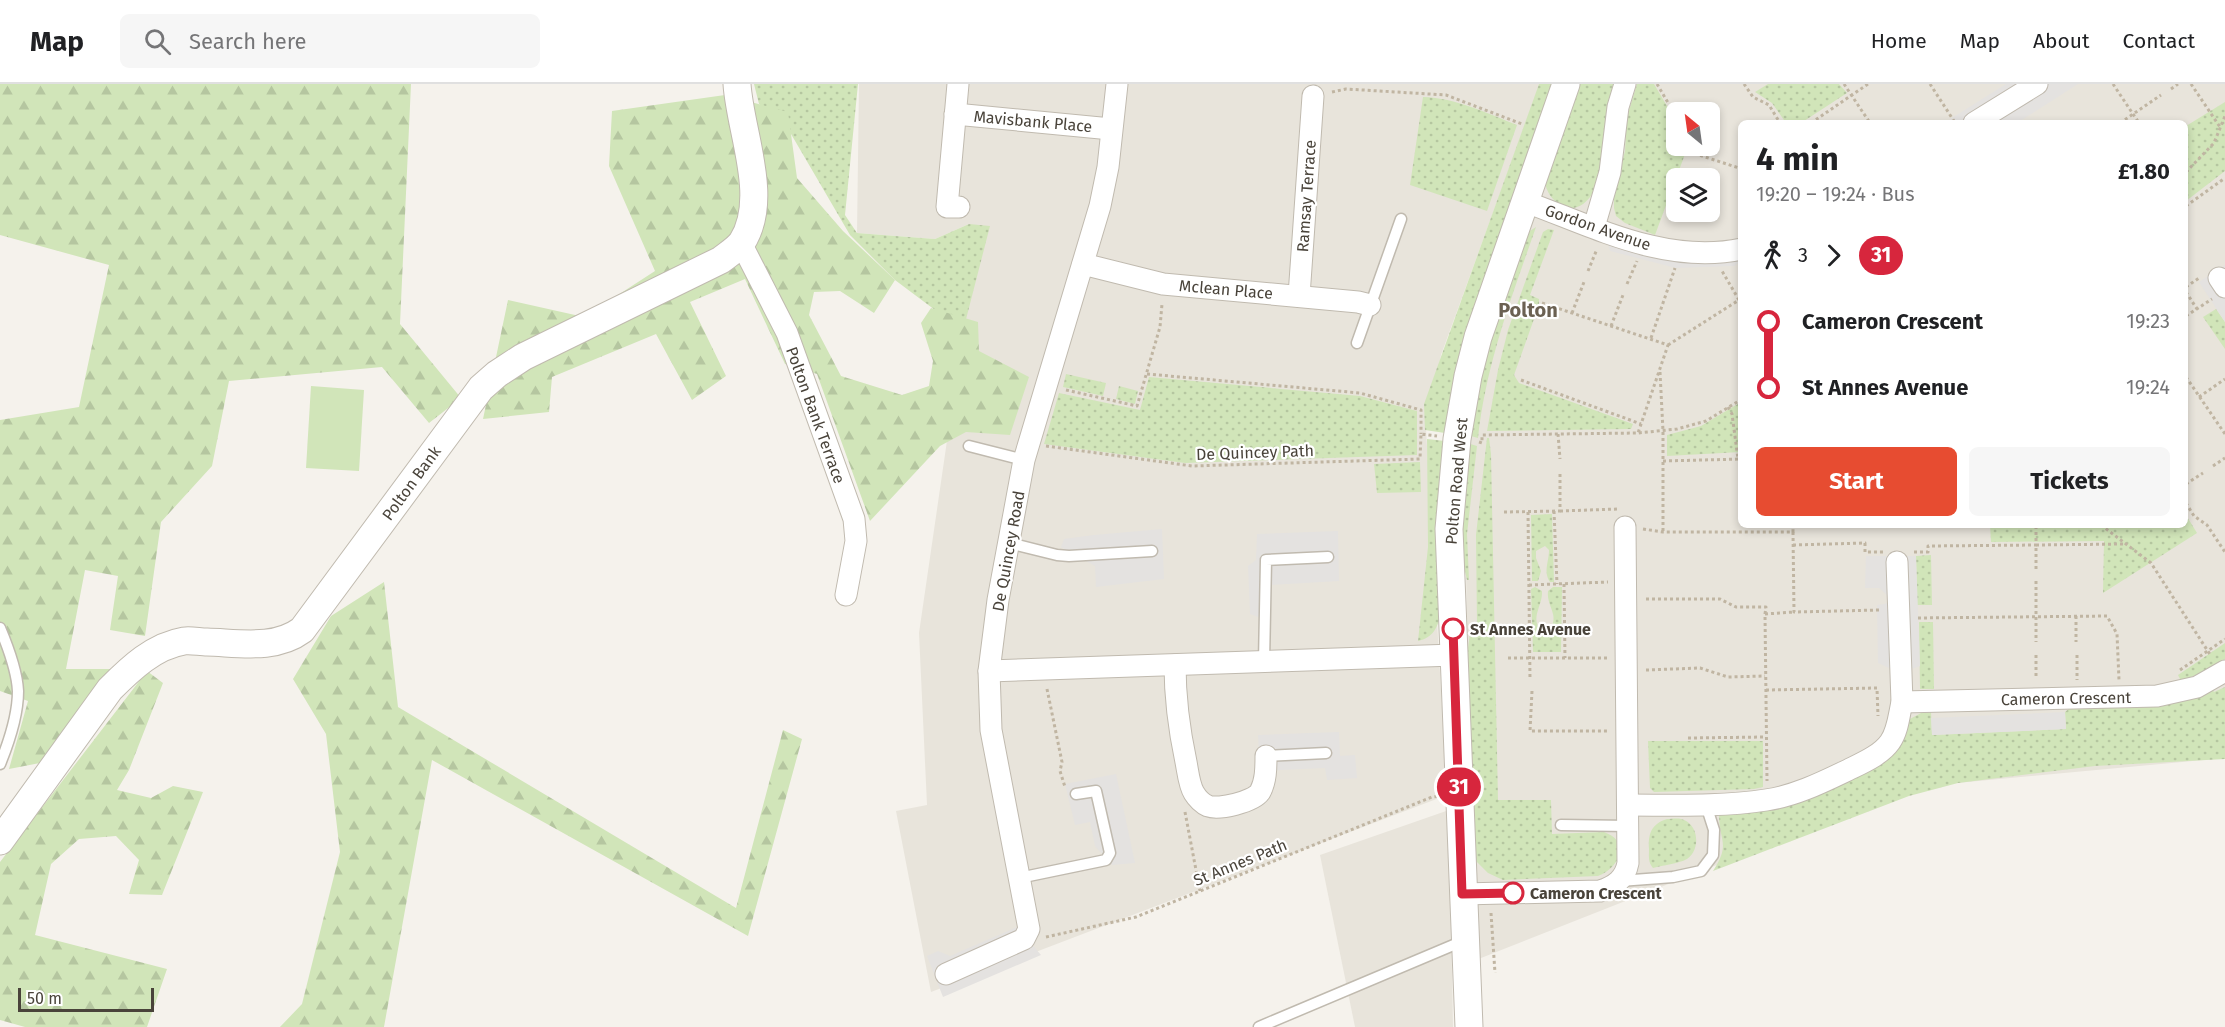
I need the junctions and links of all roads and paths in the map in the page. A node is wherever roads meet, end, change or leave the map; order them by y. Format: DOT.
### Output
graph roads {
  1 [pos="736,84"];
  2 [pos="957,84"];
  3 [pos="1117,84"];
  4 [pos="1566,84"];
  5 [pos="1625,84"];
  6 [pos="1657,84"];
  7 [pos="1744,84"];
  8 [pos="1844,84"];
  9 [pos="1868,84"];
  10 [pos="1930,84"];
  11 [pos="2037,84"];
  12 [pos="2113,84"];
  13 [pos="2178,84"];
  14 [pos="2191,84"];
  15 [pos="2171,89"];
  16 [pos="2161,94"];
  17 [pos="1853,95"];
  18 [pos="1313,96"];
  19 [pos="1668,102"];
  20 [pos="954,114"];
  21 [pos="2133,114"];
  22 [pos="2224,118"];
  23 [pos="1778,120"];
  24 [pos="1816,120"];
  25 [pos="1868,120"];
  26 [pos="1953,120"];
  27 [pos="1979,120"];
  28 [pos="2124,120"];
  29 [pos="2137,120"];
  30 [pos="1522,124"];
  31 [pos="2221,128"];
  32 [pos="1111,129"];
  33 [pos="1702,156"];
  34 [pos="1738,168"];
  35 [pos="2188,170"];
  36 [pos="2225,178"];
  37 [pos="1526,202"];
  38 [pos="2188,205"];
  39 [pos="959,207"];
  40 [pos="1401,219"];
  41 [pos="1594,226"];
  42 [pos="741,243"];
  43 [pos="1645,245"];
  44 [pos="1738,249"];
  45 [pos="1681,252"];
  46 [pos="1711,252"];
  47 [pos="1083,264"];
  48 [pos="1584,282"];
  49 [pos="1163,284"];
  50 [pos="1626,284"];
  51 [pos="2220,287"];
  52 [pos="1623,295"];
  53 [pos="2188,295"];
  54 [pos="1299,296"];
  55 [pos="1738,299"];
  56 [pos="1542,303"];
  57 [pos="1738,303"];
  58 [pos="1370,305"];
  59 [pos="2197,309"];
  60 [pos="1572,313"];
  61 [pos="2188,315"];
  62 [pos="1611,326"];
  63 [pos="1651,339"];
  64 [pos="1357,343"];
  65 [pos="1668,345"];
  66 [pos="1660,369"];
  67 [pos="1147,374"];
  68 [pos="2225,379"];
  69 [pos="1521,380"];
  70 [pos="2188,380"];
  71 [pos="1047,386"];
  72 [pos="2199,397"];
  73 [pos="1738,401"];
  74 [pos="1728,407"];
  75 [pos="1641,424"];
  76 [pos="1663,431"];
  77 [pos="1638,432"];
  78 [pos="1421,434"];
  79 [pos="1558,434"];
  80 [pos="2225,434"];
  81 [pos="1457,439"];
  82 [pos="969,446"];
  83 [pos="1738,448"];
  84 [pos="1027,452"];
  85 [pos="2225,458"];
  86 [pos="1560,459"];
  87 [pos="1738,459"];
  88 [pos="1663,461"];
  89 [pos="2213,466"];
  90 [pos="1560,471"];
  91 [pos="2203,472"];
  92 [pos="2188,483"];
  93 [pos="2188,506"];
  94 [pos="1554,511"];
  95 [pos="1560,511"];
  96 [pos="1504,512"];
  97 [pos="1528,512"];
  98 [pos="1625,527"];
  99 [pos="1750,528"];
  100 [pos="1793,528"];
  101 [pos="2036,528"];
  102 [pos="2105,528"];
  103 [pos="1663,532"];
  104 [pos="1750,532"];
  105 [pos="1793,532"];
  106 [pos="1009,543"];
  107 [pos="1793,544"];
  108 [pos="2125,544"];
  109 [pos="2036,545"];
  110 [pos="1152,551"];
  111 [pos="2225,552"];
  112 [pos="1328,557"];
  113 [pos="1897,557"];
  114 [pos="2036,569"];
  115 [pos="2036,581"];
  116 [pos="1557,584"];
  117 [pos="1564,584"];
  118 [pos="1529,585"];
  119 [pos="1626,590"];
  120 [pos="846,595"];
  121 [pos="1899,610"];
  122 [pos="1794,612"];
  123 [pos="1765,614"];
  124 [pos="2076,616"];
  125 [pos="2036,617"];
  126 [pos="0,628"];
  127 [pos="2225,639"];
  128 [pos="2036,642"];
  129 [pos="2076,642"];
  130 [pos="2208,651"];
  131 [pos="2077,654"];
  132 [pos="1454,655"];
  133 [pos="2036,655"];
  134 [pos="1508,658"];
  135 [pos="1530,658"];
  136 [pos="1565,658"];
  137 [pos="1264,662"];
  138 [pos="1627,664"];
  139 [pos="1175,665"];
  140 [pos="1042,669"];
  141 [pos="989,671"];
  142 [pos="2223,672"];
  143 [pos="2175,673"];
  144 [pos="1766,676"];
  145 [pos="1530,679"];
  146 [pos="1766,690"];
  147 [pos="1532,691"];
  148 [pos="2120,697"];
  149 [pos="2078,698"];
  150 [pos="2036,699"];
  151 [pos="1902,702"];
  152 [pos="1627,730"];
  153 [pos="1766,737"];
  154 [pos="1688,738"];
  155 [pos="1326,753"];
  156 [pos="1880,753"];
  157 [pos="1266,756"];
  158 [pos="0,764"];
  159 [pos="1194,793"];
  160 [pos="1076,794"];
  161 [pos="1460,795"];
  162 [pos="1767,800"];
  163 [pos="1628,805"];
  164 [pos="1706,805"];
  165 [pos="1561,825"];
  166 [pos="1628,826"];
  167 [pos="0,841"];
  168 [pos="1019,878"];
  169 [pos="1620,881"];
  170 [pos="1201,892"];
  171 [pos="1490,893"];
  172 [pos="1462,894"];
  173 [pos="1029,929"];
  174 [pos="1466,940"];
  175 [pos="1495,972"];
  176 [pos="946,974"];
  177 [pos="1259,1027"];
  178 [pos="1469,1027"];
  1 -- 42 [label="street, Polton Bank"];
  2 -- 20 [label="street, Mavisbank Place"];
  3 -- 32 [label="street, De Quincey Road"];
  4 -- 37 [label="street, Polton Road West"];
  5 -- 41 [label="street"];
  6 -- 19 [label="path"];
  7 -- 23 [label="path"];
  8 -- 17 [label="path"];
  9 -- 17 [label="path"];
  10 -- 26 [label="path"];
  11 -- 27 [label="street"];
  12 -- 21 [label="path"];
  13 -- 15 [label="path"];
  14 -- 31 [label="path"];
  16 -- 21 [label="path"];
  17 -- 24 [label="path"];
  17 -- 25 [label="path"];
  18 -- 30 [label="path"];
  18 -- 54 [label="street, Ramsay Terrace"];
  20 -- 32 [label="street, Mavisbank Place"];
  20 -- 39 [label="street, Mavisbank Place"];
  21 -- 28 [label="path"];
  21 -- 29 [label="path"];
  22 -- 31 [label="path"];
  31 -- 35 [label="path"];
  32 -- 47 [label="street, De Quincey Road"];
  33 -- 34 [label="path"];
  36 -- 38 [label="path"];
  37 -- 41 [label="street, Gordon Avenue"];
  37 -- 81 [label="street, Polton Road West"];
  40 -- 58 [label="lane"];
  41 -- 43 [label="street, Gordon Avenue"];
  42 -- 120 [label="street, Polton Bank Terrace"];
  42 -- 167 [label="street, Polton Bank"];
  43 -- 45 [label="street, Gordon Avenue"];
  43 -- 50 [label="path"];
  44 -- 46 [label="street, Gordon Avenue"];
  45 -- 46 [label="street, Gordon Avenue"];
  45 -- 63 [label="path"];
  46 -- 55 [label="path"];
  47 -- 49 [label="street, Mclean Place"];
  47 -- 71 [label="street, De Quincey Road"];
  48 -- 60 [label="path"];
  49 -- 54 [label="street, Mclean Place"];
  49 -- 67 [label="path"];
  51 -- 59 [label="path"];
  52 -- 62 [label="path"];
  53 -- 59 [label="path"];
  54 -- 58 [label="street, Mclean Place"];
  56 -- 60 [label="path"];
  57 -- 65 [label="path"];
  58 -- 64 [label="lane"];
  59 -- 61 [label="path"];
  60 -- 62 [label="path"];
  62 -- 63 [label="path"];
  63 -- 65 [label="path"];
  65 -- 66 [label="path"];
  66 -- 75 [label="path"];
  66 -- 76 [label="path"];
  67 -- 71 [label="path"];
  67 -- 78 [label="path"];
  68 -- 72 [label="path"];
  69 -- 75 [label="path"];
  70 -- 72 [label="path"];
  71 -- 84 [label="street, De Quincey Road"];
  72 -- 80 [label="path"];
  73 -- 74 [label="path"];
  74 -- 76 [label="path"];
  74 -- 83 [label="path"];
  75 -- 77 [label="path"];
  76 -- 77 [label="path"];
  76 -- 88 [label="path"];
  77 -- 79 [label="path"];
  78 -- 81 [label="path"];
  78 -- 84 [label="path, De Quincey Path"];
  79 -- 81 [label="path"];
  79 -- 86 [label="path"];
  81 -- 132 [label="street, Polton Road West"];
  82 -- 84 [label="lane"];
  84 -- 106 [label="street, De Quincey Road"];
  85 -- 89 [label="path"];
  87 -- 88 [label="path"];
  88 -- 103 [label="path"];
  90 -- 95 [label="path"];
  91 -- 92 [label="path"];
  93 -- 111 [label="path"];
  94 -- 95 [label="path"];
  94 -- 97 [label="path"];
  94 -- 116 [label="path"];
  95 -- 98 [label="path"];
  96 -- 97 [label="path"];
  97 -- 118 [label="path"];
  98 -- 103 [label="path"];
  98 -- 119 [label="street"];
  99 -- 104 [label="path"];
  100 -- 105 [label="path"];
  101 -- 109 [label="path"];
  102 -- 108 [label="path"];
  103 -- 104 [label="path"];
  104 -- 105 [label="path"];
  105 -- 107 [label="path"];
  106 -- 110 [label="lane"];
  106 -- 141 [label="street, De Quincey Road"];
  107 -- 113 [label="path"];
  107 -- 122 [label="path"];
  108 -- 109 [label="path"];
  108 -- 130 [label="path"];
  109 -- 113 [label="path"];
  109 -- 114 [label="path"];
  112 -- 137 [label="lane"];
  113 -- 121 [label="street"];
  115 -- 125 [label="path"];
  116 -- 117 [label="path"];
  116 -- 118 [label="path"];
  117 -- 119 [label="path"];
  117 -- 136 [label="path"];
  118 -- 135 [label="path"];
  119 -- 123 [label="path"];
  119 -- 138 [label="street"];
  121 -- 122 [label="path"];
  121 -- 125 [label="path"];
  121 -- 151 [label="street"];
  122 -- 123 [label="path"];
  123 -- 144 [label="path"];
  124 -- 125 [label="path"];
  124 -- 129 [label="path"];
  124 -- 148 [label="path"];
  125 -- 128 [label="path"];
  126 -- 158 [label="lane"];
  127 -- 130 [label="path"];
  130 -- 142 [label="path"];
  130 -- 143 [label="path"];
  131 -- 149 [label="path"];
  132 -- 137 [label="street"];
  132 -- 161 [label="street, Polton Road West"];
  133 -- 150 [label="path"];
  134 -- 135 [label="path"];
  135 -- 136 [label="path"];
  135 -- 145 [label="path"];
  136 -- 138 [label="path"];
  137 -- 139 [label="street"];
  138 -- 144 [label="path"];
  138 -- 152 [label="street"];
  139 -- 140 [label="street"];
  139 -- 159 [label="street"];
  140 -- 141 [label="street"];
  140 -- 160 [label="path"];
  141 -- 168 [label="street, De Quincey Road"];
  142 -- 148 [label="street, Cameron Crescent"];
  144 -- 146 [label="path"];
  146 -- 153 [label="path"];
  146 -- 156 [label="path"];
  147 -- 152 [label="path"];
  148 -- 149 [label="street, Cameron Crescent"];
  149 -- 150 [label="street, Cameron Crescent"];
  150 -- 151 [label="street, Cameron Crescent"];
  151 -- 156 [label="street"];
  152 -- 163 [label="street"];
  153 -- 154 [label="path"];
  153 -- 162 [label="path"];
  155 -- 157 [label="lane"];
  156 -- 162 [label="street"];
  157 -- 159 [label="street"];
  159 -- 170 [label="path"];
  160 -- 168 [label="lane"];
  161 -- 170 [label="path, St Annes Path"];
  161 -- 172 [label="street, Polton Road West"];
  162 -- 164 [label="street"];
  163 -- 164 [label="street"];
  163 -- 166 [label="street"];
  164 -- 169 [label="lane"];
  165 -- 166 [label="lane"];
  166 -- 169 [label="street"];
  168 -- 173 [label="street, De Quincey Road"];
  169 -- 171 [label="street"];
  170 -- 173 [label="path, St Annes Path"];
  171 -- 172 [label="street"];
  171 -- 175 [label="path"];
  172 -- 174 [label="street, Polton Road West"];
  173 -- 176 [label="street"];
  174 -- 177 [label="lane"];
  174 -- 178 [label="street, Polton Road West"];
}
